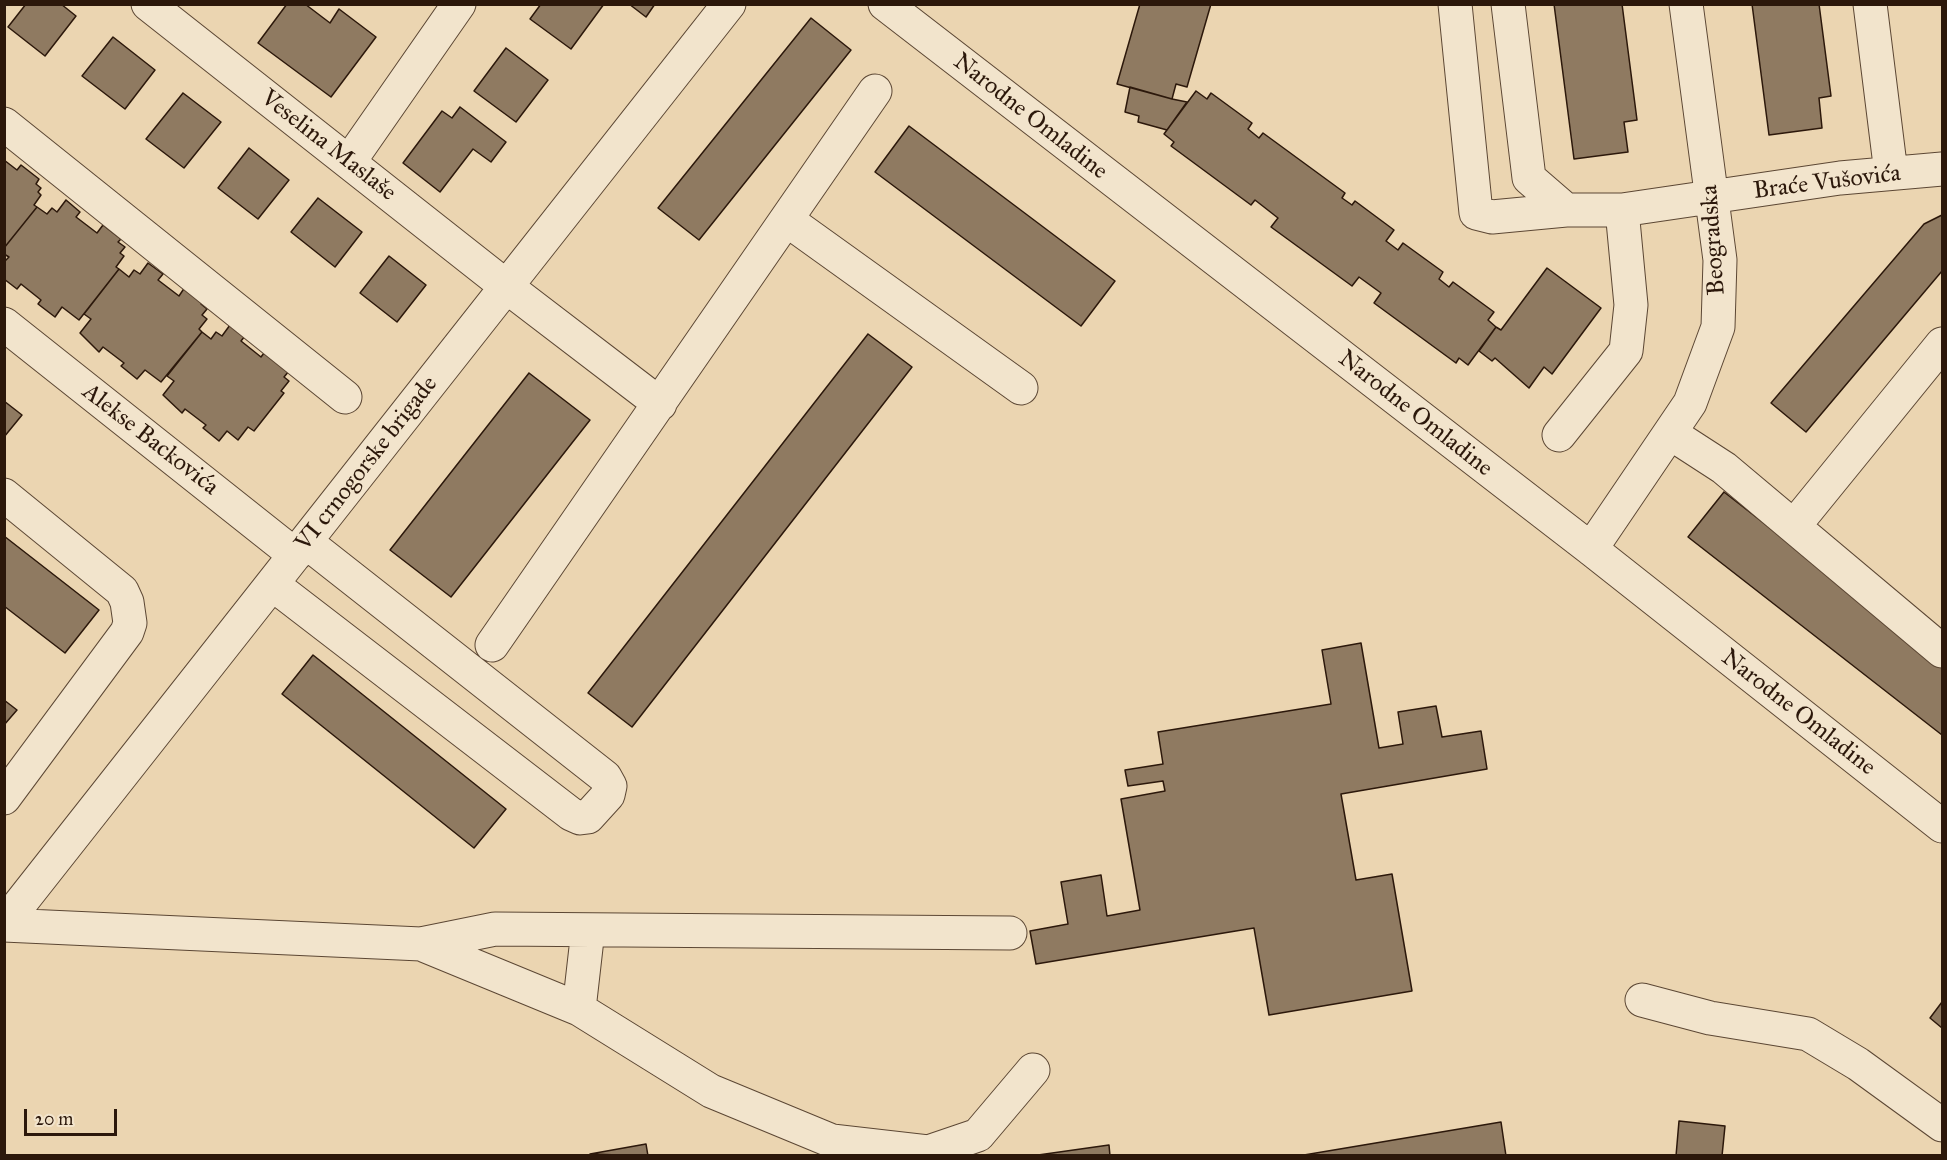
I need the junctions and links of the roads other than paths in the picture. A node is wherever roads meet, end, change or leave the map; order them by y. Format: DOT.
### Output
graph roads {
  1 [pos="148,4"];
  2 [pos="459,4"];
  3 [pos="729,4"];
  4 [pos="885,4"];
  5 [pos="1455,4"];
  6 [pos="1508,4"];
  7 [pos="1686,4"];
  8 [pos="1870,4"];
  9 [pos="875,91"];
  10 [pos="4,124"];
  11 [pos="349,162"];
  12 [pos="1942,169"];
  13 [pos="1891,173"];
  14 [pos="1712,198"];
  15 [pos="1566,210"];
  16 [pos="1622,210"];
  17 [pos="787,220"];
  18 [pos="507,287"];
  19 [pos="4,324"];
  20 [pos="1938,357"];
  21 [pos="1022,388"];
  22 [pos="345,397"];
  23 [pos="660,404"];
  24 [pos="1670,433"];
  25 [pos="1559,435"];
  26 [pos="4,495"];
  27 [pos="1794,526"];
  28 [pos="301,549"];
  29 [pos="1591,549"];
  30 [pos="272,584"];
  31 [pos="492,645"];
  32 [pos="1942,651"];
  33 [pos="4,798"];
  34 [pos="1942,826"];
  35 [pos="4,925"];
  36 [pos="588,930"];
  37 [pos="1010,933"];
  38 [pos="421,945"];
  39 [pos="1642,1000"];
  40 [pos="579,1009"];
  41 [pos="1033,1070"];
  42 [pos="1942,1125"];
  1 -- 11 [label="street, Veselina Maslaše"];
  2 -- 11 [label="street"];
  3 -- 18 [label="street, VI crnogorske brigade"];
  4 -- 29 [label="street, Narodne Omladine"];
  5 -- 15 [label="street, Braće Vušovića"];
  6 -- 15 [label="street"];
  7 -- 14 [label="street, Beogradska"];
  8 -- 13 [label="street"];
  9 -- 17 [label="street"];
  10 -- 22 [label="street"];
  11 -- 18 [label="street, Veselina Maslaše"];
  12 -- 13 [label="street, Braće Vušovića"];
  13 -- 14 [label="street, Braće Vušovića"];
  14 -- 16 [label="street, Braće Vušovića"];
  14 -- 24 [label="street, Beogradska"];
  15 -- 16 [label="street, Braće Vušovića"];
  16 -- 25 [label="street"];
  17 -- 21 [label="street"];
  17 -- 23 [label="street"];
  18 -- 23 [label="street, Veselina Maslaše"];
  18 -- 28 [label="street, VI crnogorske brigade"];
  19 -- 28 [label="street, Alekse Backovića"];
  20 -- 27 [label="street"];
  23 -- 31 [label="street"];
  24 -- 27 [label="street"];
  24 -- 29 [label="street, Beogradska"];
  26 -- 33 [label="street"];
  27 -- 32 [label="street"];
  28 -- 30 [label="street, VI crnogorske brigade"];
  28 -- 30 [label="street, Alekse Backovića"];
  29 -- 34 [label="street, Narodne Omladine"];
  30 -- 35 [label="street, VI crnogorske brigade"];
  35 -- 38 [label="street"];
  36 -- 37 [label="street"];
  36 -- 38 [label="street"];
  36 -- 40 [label="street"];
  38 -- 40 [label="street"];
  39 -- 42 [label="street"];
  40 -- 41 [label="street"];
}
